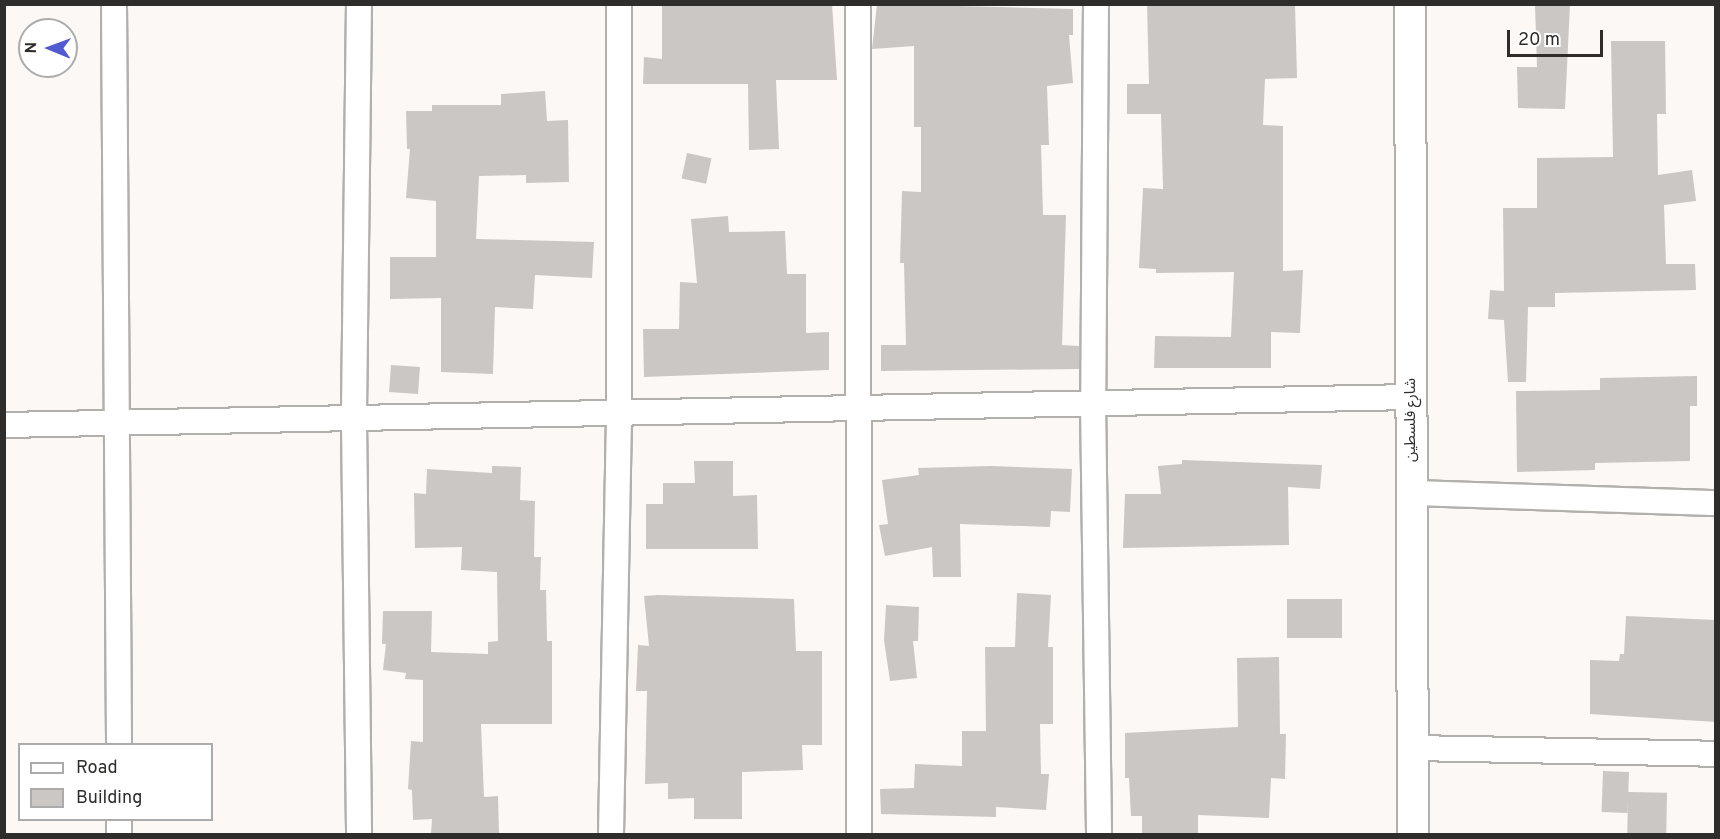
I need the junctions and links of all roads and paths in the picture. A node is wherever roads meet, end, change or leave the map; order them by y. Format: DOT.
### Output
graph roads {
  1 [pos="114,4"];
  2 [pos="359,4"];
  3 [pos="619,4"];
  4 [pos="858,4"];
  5 [pos="1096,4"];
  6 [pos="1410,4"];
  7 [pos="1412,397"];
  8 [pos="1093,401"];
  9 [pos="857,405"];
  10 [pos="619,415"];
  11 [pos="354,420"];
  12 [pos="117,424"];
  13 [pos="4,425"];
  14 [pos="1412,493"];
  15 [pos="1716,502"];
  16 [pos="119,743"];
  17 [pos="1413,748"];
  18 [pos="1716,754"];
  19 [pos="359,834"];
  20 [pos="611,834"];
  21 [pos="860,834"];
  22 [pos="1099,834"];
  23 [pos="1413,834"];
  1 -- 12 [label="street"];
  2 -- 11 [label="street"];
  3 -- 10 [label="street"];
  4 -- 9 [label="street"];
  5 -- 8 [label="street"];
  6 -- 7 [label="street, شارع فلسطين"];
  7 -- 8 [label="street"];
  7 -- 14 [label="street, شارع فلسطين"];
  8 -- 9 [label="street"];
  8 -- 22 [label="street"];
  9 -- 10 [label="street"];
  9 -- 21 [label="street"];
  10 -- 11 [label="street"];
  10 -- 20 [label="street"];
  11 -- 12 [label="street"];
  11 -- 19 [label="street"];
  12 -- 13 [label="street"];
  12 -- 16 [label="street"];
  14 -- 15 [label="street"];
  14 -- 17 [label="street, شارع فلسطين"];
  17 -- 18 [label="street"];
  17 -- 23 [label="street, شارع فلسطين"];
}
